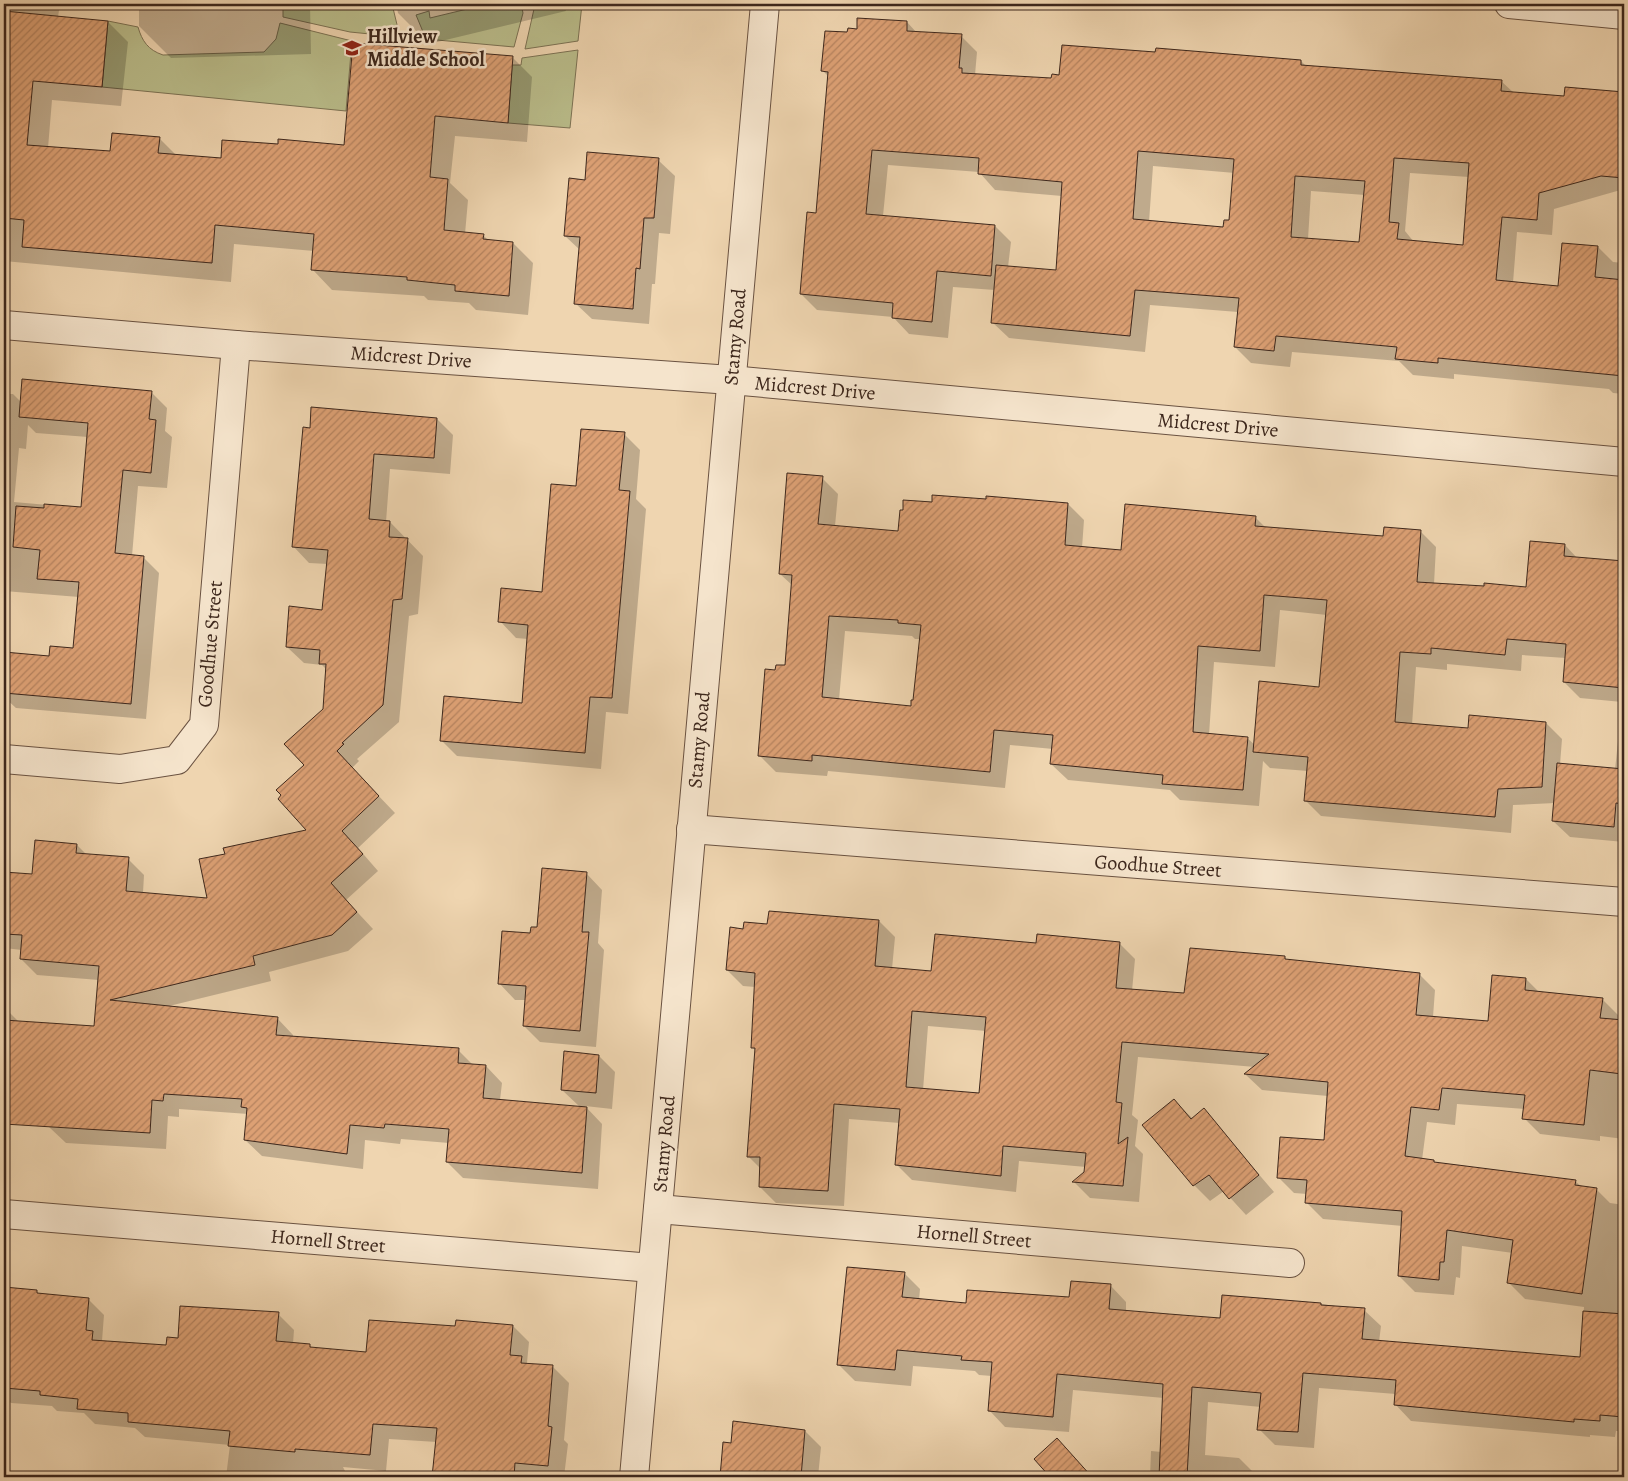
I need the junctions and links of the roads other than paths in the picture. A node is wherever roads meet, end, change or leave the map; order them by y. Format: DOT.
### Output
graph roads {
  1 [pos="765,4"];
  2 [pos="1509,4"];
  3 [pos="1624,15"];
  4 [pos="4,325"];
  5 [pos="236,345"];
  6 [pos="731,380"];
  7 [pos="1624,462"];
  8 [pos="4,759"];
  9 [pos="691,829"];
  10 [pos="1624,902"];
  11 [pos="658,1209"];
  12 [pos="4,1214"];
  13 [pos="1290,1263"];
  14 [pos="652,1268"];
  15 [pos="634,1477"];
  1 -- 6 [label="street, Stamy Road"];
  2 -- 3 [label="street"];
  4 -- 5 [label="street, Midcrest Drive"];
  5 -- 6 [label="street, Midcrest Drive"];
  5 -- 8 [label="street, Goodhue Street"];
  6 -- 7 [label="street, Midcrest Drive"];
  6 -- 9 [label="street, Stamy Road"];
  9 -- 10 [label="street, Goodhue Street"];
  9 -- 11 [label="street, Stamy Road"];
  11 -- 13 [label="street, Hornell Street"];
  11 -- 14 [label="street, Stamy Road"];
  12 -- 14 [label="street, Hornell Street"];
  14 -- 15 [label="street, Stamy Road"];
}
